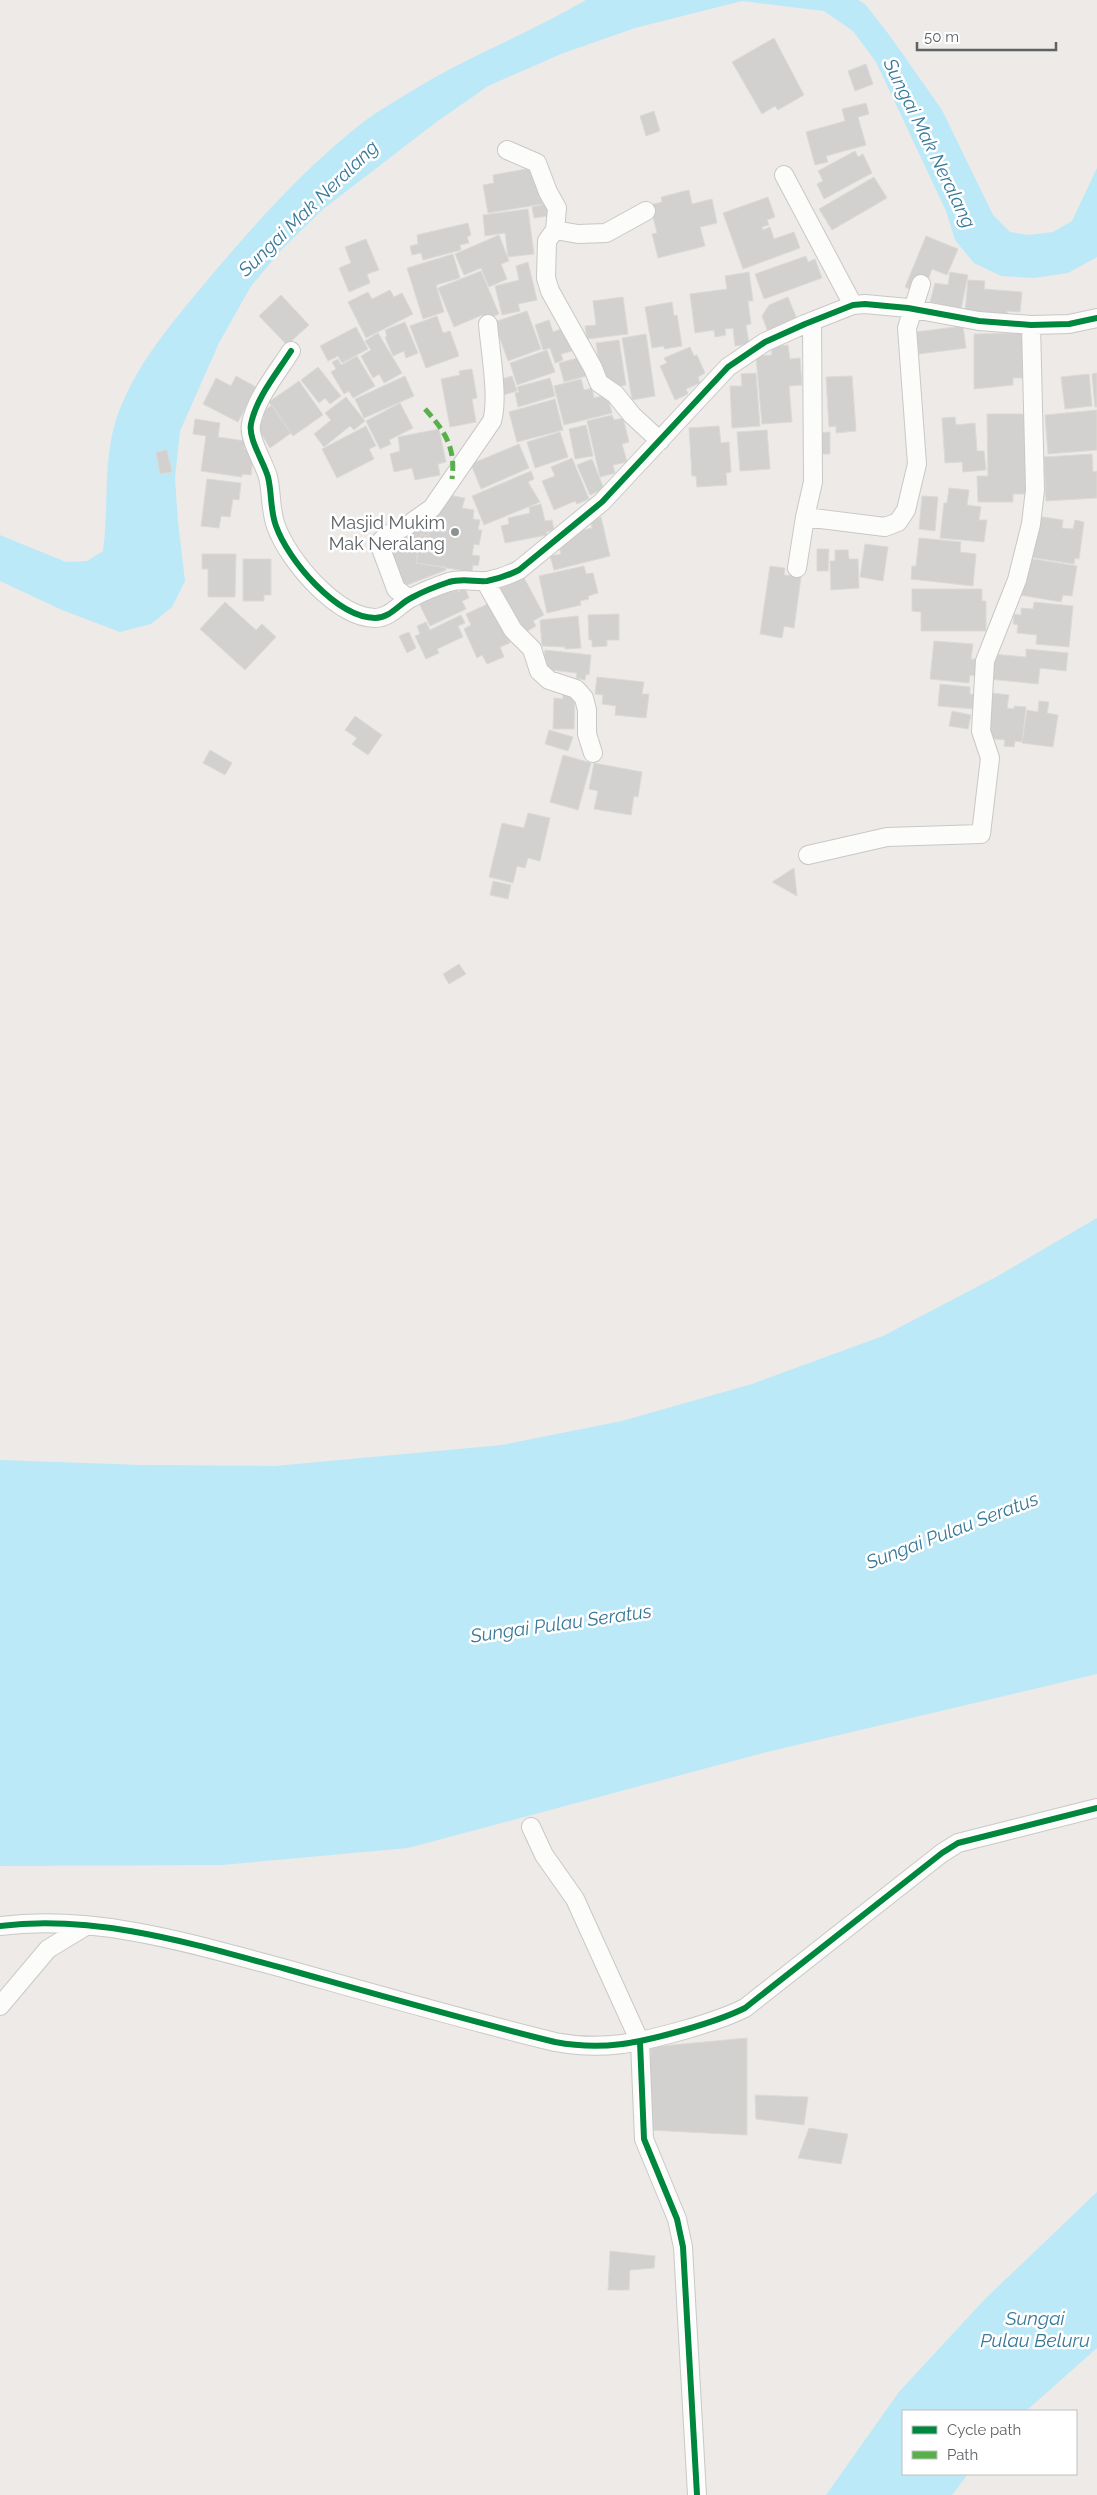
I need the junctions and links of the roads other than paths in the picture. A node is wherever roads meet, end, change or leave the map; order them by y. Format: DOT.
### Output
graph roads {
  1 [pos="507,150"];
  2 [pos="784,175"];
  3 [pos="646,211"];
  4 [pos="555,230"];
  5 [pos="921,284"];
  6 [pos="853,305"];
  7 [pos="913,309"];
  8 [pos="1097,318"];
  9 [pos="812,321"];
  10 [pos="488,324"];
  11 [pos="1031,325"];
  12 [pos="291,351"];
  13 [pos="660,441"];
  14 [pos="805,517"];
  15 [pos="797,568"];
  16 [pos="485,581"];
  17 [pos="409,599"];
  18 [pos="593,753"];
  19 [pos="808,856"];
  20 [pos="1097,1808"];
  21 [pos="531,1827"];
  22 [pos="0,1926"];
  23 [pos="88,1926"];
  24 [pos="0,2006"];
  25 [pos="640,2042"];
  26 [pos="697,2495"];
  1 -- 4 [label="street"];
  2 -- 6 [label="street"];
  3 -- 4 [label="street"];
  4 -- 13 [label="street"];
  5 -- 7 [label="street"];
  6 -- 7 [label="street"];
  6 -- 9 [label="street"];
  7 -- 11 [label="street"];
  7 -- 14 [label="street"];
  8 -- 11 [label="street"];
  9 -- 13 [label="street"];
  9 -- 14 [label="street"];
  10 -- 17 [label="street"];
  11 -- 19 [label="street"];
  12 -- 17 [label="street"];
  13 -- 16 [label="street"];
  14 -- 15 [label="street"];
  16 -- 17 [label="street"];
  16 -- 18 [label="street"];
  20 -- 25 [label="street"];
  21 -- 25 [label="street"];
  22 -- 23 [label="street"];
  23 -- 24 [label="street"];
  23 -- 25 [label="street"];
  25 -- 26 [label="street"];
}
